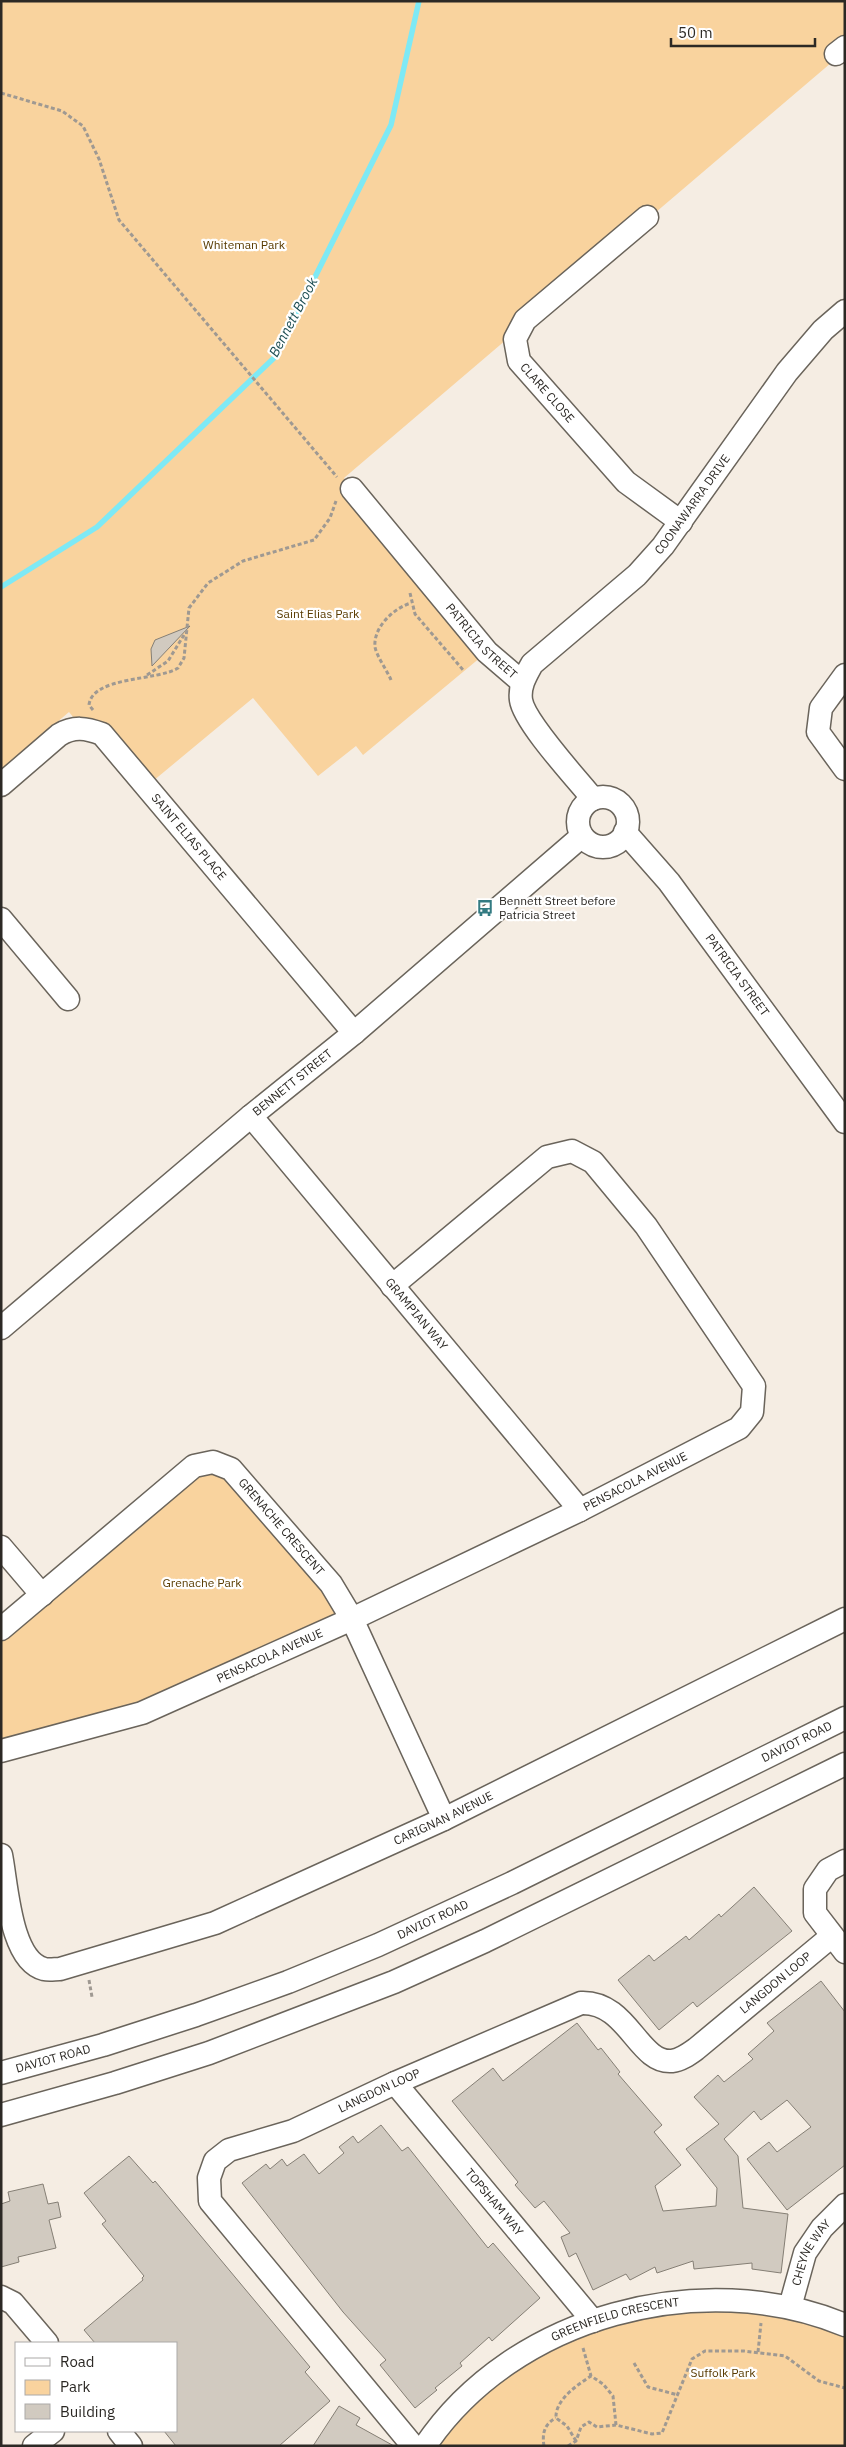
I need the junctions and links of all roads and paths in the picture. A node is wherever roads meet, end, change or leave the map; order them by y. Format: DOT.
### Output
graph roads {
  1 [pos="1,93"];
  2 [pos="647,217"];
  3 [pos="845,311"];
  4 [pos="332,472"];
  5 [pos="346,492"];
  6 [pos="681,522"];
  7 [pos="411,603"];
  8 [pos="185,635"];
  9 [pos="845,675"];
  10 [pos="138,679"];
  11 [pos="391,680"];
  12 [pos="522,682"];
  13 [pos="89,701"];
  14 [pos="845,769"];
  15 [pos="1,785"];
  16 [pos="593,799"];
  17 [pos="625,832"];
  18 [pos="582,836"];
  19 [pos="1,919"];
  20 [pos="68,999"];
  21 [pos="354,1033"];
  22 [pos="251,1116"];
  23 [pos="845,1122"];
  24 [pos="392,1286"];
  25 [pos="1,1328"];
  26 [pos="580,1510"];
  27 [pos="1,1547"];
  28 [pos="42,1595"];
  29 [pos="352,1619"];
  30 [pos="845,1619"];
  31 [pos="1,1629"];
  32 [pos="845,1718"];
  33 [pos="1,1751"];
  34 [pos="845,1764"];
  35 [pos="444,1819"];
  36 [pos="1,1855"];
  37 [pos="845,1860"];
  38 [pos="838,1944"];
  39 [pos="1,2073"];
  40 [pos="395,2083"];
  41 [pos="1,2115"];
  42 [pos="845,2205"];
  43 [pos="1,2297"];
  44 [pos="790,2307"];
  45 [pos="593,2321"];
  46 [pos="761,2322"];
  47 [pos="845,2325"];
  48 [pos="46,2342"];
  49 [pos="582,2345"];
  50 [pos="758,2352"];
  51 [pos="634,2364"];
  52 [pos="591,2376"];
  53 [pos="845,2388"];
  54 [pos="678,2395"];
  55 [pos="556,2418"];
  56 [pos="616,2425"];
  57 [pos="52,2432"];
  58 [pos="120,2432"];
  59 [pos="576,2441"];
  60 [pos="34,2446"];
  61 [pos="131,2446"];
  62 [pos="413,2446"];
  63 [pos="425,2446"];
  64 [pos="544,2446"];
  65 [pos="568,2446"];
  1 -- 4 [label="path"];
  2 -- 6 [label="street, CLARE CLOSE"];
  3 -- 6 [label="street, COONAWARRA DRIVE"];
  5 -- 8 [label="path"];
  5 -- 12 [label="street, PATRICIA STREET"];
  6 -- 12 [label="street, COONAWARRA DRIVE"];
  7 -- 11 [label="path"];
  8 -- 10 [label="path"];
  8 -- 10 [label="path"];
  9 -- 14 [label="street"];
  10 -- 13 [label="path"];
  12 -- 16 [label="street, PATRICIA STREET"];
  15 -- 21 [label="street, SAINT ELIAS PLACE"];
  16 -- 17 [label="street"];
  16 -- 18 [label="street"];
  17 -- 18 [label="street"];
  17 -- 23 [label="street, PATRICIA STREET"];
  18 -- 21 [label="street, BENNETT STREET"];
  19 -- 20 [label="street"];
  21 -- 22 [label="street, BENNETT STREET"];
  22 -- 24 [label="street, GRAMPIAN WAY"];
  22 -- 25 [label="street, BENNETT STREET"];
  24 -- 26 [label="street, GRAMPIAN WAY"];
  24 -- 26 [label="street, PENSACOLA AVENUE"];
  26 -- 29 [label="street, PENSACOLA AVENUE"];
  27 -- 28 [label="street"];
  28 -- 29 [label="street, GRENACHE CRESCENT"];
  28 -- 31 [label="street, GRENACHE CRESCENT"];
  29 -- 33 [label="street, PENSACOLA AVENUE"];
  29 -- 35 [label="street, GRENACHE CRESCENT"];
  30 -- 35 [label="street, CARIGNAN AVENUE"];
  32 -- 39 [label="street, DAVIOT ROAD"];
  34 -- 41 [label="street"];
  35 -- 36 [label="street, CARIGNAN AVENUE"];
  37 -- 38 [label="street"];
  38 -- 40 [label="street, LANGDON LOOP"];
  40 -- 45 [label="street, TOPSHAM WAY"];
  40 -- 62 [label="street, LANGDON LOOP"];
  42 -- 44 [label="street, CHEYNE WAY"];
  43 -- 48 [label="street"];
  44 -- 45 [label="street, GREENFIELD CRESCENT"];
  44 -- 47 [label="street, GREENFIELD CRESCENT"];
  45 -- 63 [label="street, GREENFIELD CRESCENT"];
  46 -- 50 [label="path"];
  49 -- 52 [label="path"];
  50 -- 53 [label="path"];
  50 -- 54 [label="path"];
  51 -- 54 [label="path"];
  52 -- 55 [label="path"];
  52 -- 56 [label="path"];
  54 -- 56 [label="path"];
  55 -- 59 [label="path"];
  55 -- 64 [label="path"];
  56 -- 59 [label="path"];
  57 -- 60 [label="street"];
  58 -- 61 [label="street"];
  59 -- 65 [label="path"];
}
